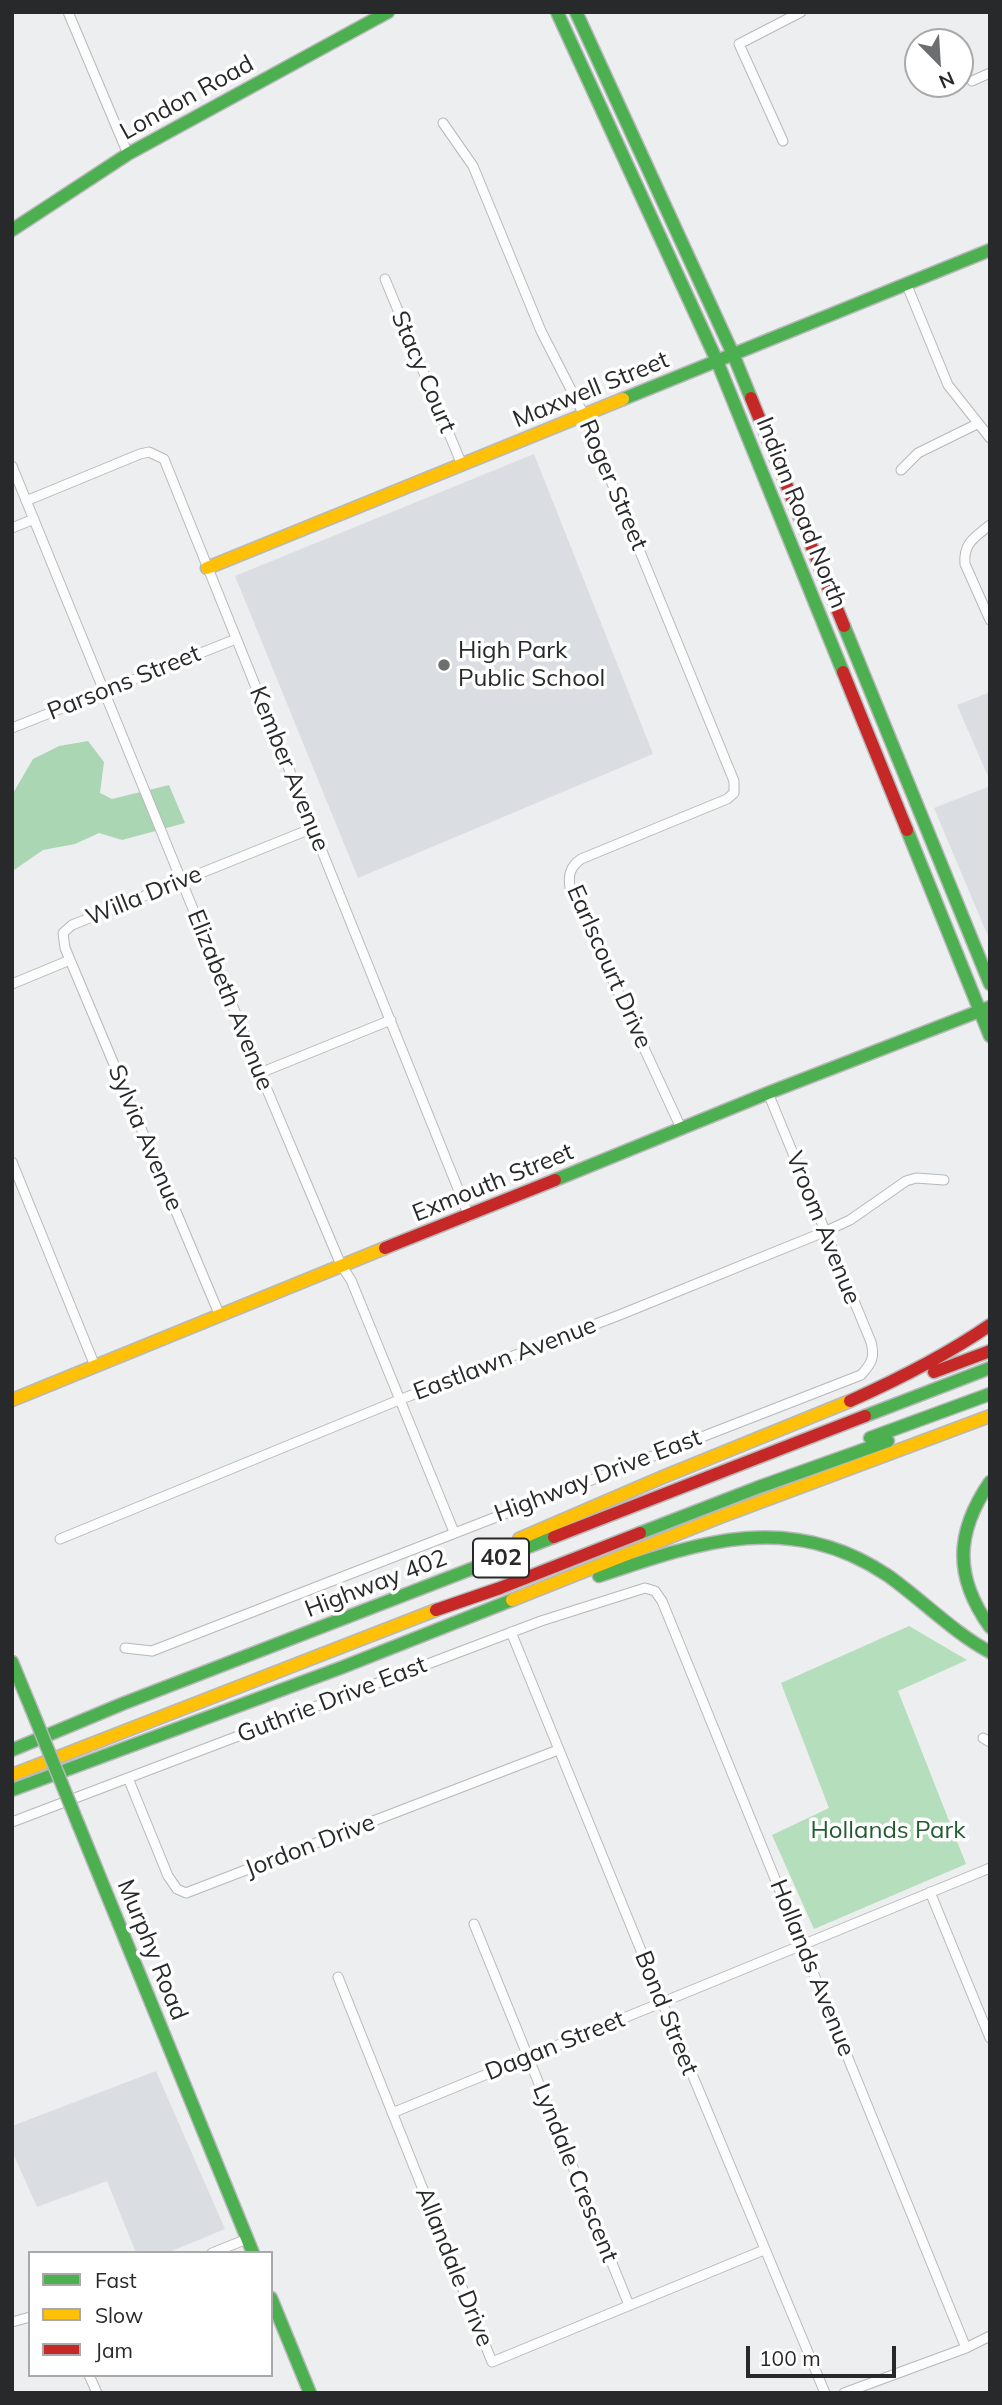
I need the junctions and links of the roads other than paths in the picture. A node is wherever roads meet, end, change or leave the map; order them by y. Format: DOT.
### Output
graph roads {
  1 [pos="68,12"];
  2 [pos="388,12"];
  3 [pos="557,12"];
  4 [pos="576,12"];
  5 [pos="801,12"];
  6 [pos="990,73"];
  7 [pos="974,81"];
  8 [pos="443,123"];
  9 [pos="783,141"];
  10 [pos="128,154"];
  11 [pos="12,230"];
  12 [pos="990,250"];
  13 [pos="384,279"];
  14 [pos="906,283"];
  15 [pos="733,354"];
  16 [pos="717,361"];
  17 [pos="584,415"];
  18 [pos="977,424"];
  19 [pos="990,438"];
  20 [pos="462,465"];
  21 [pos="12,466"];
  22 [pos="901,470"];
  23 [pos="26,501"];
  24 [pos="34,519"];
  25 [pos="990,525"];
  26 [pos="12,528"];
  27 [pos="207,568"];
  28 [pos="990,620"];
  29 [pos="236,639"];
  30 [pos="104,690"];
  31 [pos="12,728"];
  32 [pos="710,806"];
  33 [pos="313,828"];
  34 [pos="181,881"];
  35 [pos="70,960"];
  36 [pos="12,984"];
  37 [pos="990,984"];
  38 [pos="984,1009"];
  39 [pos="391,1020"];
  40 [pos="990,1036"];
  41 [pos="260,1073"];
  42 [pos="768,1093"];
  43 [pos="681,1128"];
  44 [pos="12,1162"];
  45 [pos="944,1180"];
  46 [pos="469,1216"];
  47 [pos="824,1232"];
  48 [pos="341,1265"];
  49 [pos="220,1316"];
  50 [pos="990,1325"];
  51 [pos="990,1350"];
  52 [pos="871,1364"];
  53 [pos="95,1366"];
  54 [pos="990,1368"];
  55 [pos="990,1394"];
  56 [pos="12,1400"];
  57 [pos="399,1400"];
  58 [pos="990,1405"];
  59 [pos="990,1416"];
  60 [pos="810,1419"];
  61 [pos="990,1482"];
  62 [pos="454,1532"];
  63 [pos="61,1539"];
  64 [pos="655,1591"];
  65 [pos="398,1623"];
  66 [pos="452,1624"];
  67 [pos="990,1627"];
  68 [pos="511,1632"];
  69 [pos="125,1648"];
  70 [pos="990,1652"];
  71 [pos="12,1662"];
  72 [pos="122,1704"];
  73 [pos="12,1750"];
  74 [pos="558,1750"];
  75 [pos="12,1774"];
  76 [pos="128,1778"];
  77 [pos="12,1790"];
  78 [pos="12,1822"];
  79 [pos="990,1868"];
  80 [pos="930,1892"];
  81 [pos="474,1924"];
  82 [pos="802,1944"];
  83 [pos="338,1977"];
  84 [pos="662,2002"];
  85 [pos="986,2020"];
  86 [pos="990,2038"];
  87 [pos="528,2058"];
  88 [pos="392,2113"];
  89 [pos="247,2238"];
  90 [pos="764,2250"];
  91 [pos="217,2251"];
  92 [pos="252,2251"];
  93 [pos="273,2303"];
  94 [pos="629,2305"];
  95 [pos="990,2336"];
  96 [pos="966,2347"];
  97 [pos="90,2377"];
  98 [pos="97,2393"];
  99 [pos="310,2393"];
  100 [pos="825,2393"];
  101 [pos="844,2393"];
  1 -- 10 [label="street"];
  2 -- 10 [label="main road, London Road"];
  3 -- 16 [label="main road, Indian Road North"];
  4 -- 15 [label="main road, Indian Road North"];
  5 -- 9 [label="street"];
  6 -- 7 [label="street"];
  8 -- 17 [label="street, Roger Street"];
  10 -- 11 [label="main road, London Road"];
  12 -- 14 [label="main road, Maxwell Street"];
  13 -- 20 [label="street, Stacy Court"];
  14 -- 15 [label="main road, Maxwell Street"];
  14 -- 18 [label="street"];
  15 -- 16 [label="main road, Maxwell Street"];
  15 -- 37 [label="main road, Indian Road North"];
  16 -- 17 [label="main road, Maxwell Street"];
  16 -- 38 [label="main road, Indian Road North"];
  17 -- 20 [label="main road, Maxwell Street"];
  17 -- 32 [label="street, Roger Street"];
  18 -- 19 [label="street"];
  18 -- 22 [label="street"];
  20 -- 27 [label="main road, Maxwell Street"];
  21 -- 23 [label="street, Elizabeth Avenue"];
  23 -- 24 [label="street, Elizabeth Avenue"];
  23 -- 27 [label="street, Kember Avenue"];
  24 -- 26 [label="street"];
  24 -- 30 [label="street, Elizabeth Avenue"];
  25 -- 28 [label="street"];
  27 -- 29 [label="street, Kember Avenue"];
  29 -- 30 [label="street, Parsons Street"];
  29 -- 33 [label="street, Kember Avenue"];
  30 -- 31 [label="street, Parsons Street"];
  30 -- 34 [label="street, Elizabeth Avenue"];
  32 -- 43 [label="street, Earlscourt Drive"];
  33 -- 34 [label="street, Willa Drive"];
  33 -- 39 [label="street, Kember Avenue"];
  34 -- 35 [label="street, Willa Drive"];
  34 -- 41 [label="street, Elizabeth Avenue"];
  35 -- 36 [label="street, Willa Drive"];
  35 -- 49 [label="street, Sylvia Avenue"];
  38 -- 40 [label="main road, Indian Road North"];
  38 -- 42 [label="main road, Exmouth Street"];
  39 -- 41 [label="street"];
  39 -- 46 [label="street, Kember Avenue"];
  41 -- 48 [label="street, Elizabeth Avenue"];
  42 -- 43 [label="main road, Exmouth Street"];
  42 -- 47 [label="street, Vroom Avenue"];
  43 -- 46 [label="main road, Exmouth Street"];
  44 -- 53 [label="street"];
  45 -- 47 [label="street, Eastlawn Avenue"];
  46 -- 48 [label="main road, Exmouth Street"];
  47 -- 52 [label="street, Vroom Avenue"];
  47 -- 57 [label="street, Eastlawn Avenue"];
  48 -- 49 [label="main road, Exmouth Street"];
  48 -- 57 [label="street, Elizabeth Avenue"];
  49 -- 53 [label="main road, Exmouth Street"];
  50 -- 60 [label="main road"];
  51 -- 60 [label="main road"];
  52 -- 62 [label="street, Highway Drive East"];
  53 -- 56 [label="main road, Exmouth Street"];
  54 -- 72 [label="main road, Highway 402 / 402"];
  55 -- 65 [label="main road"];
  57 -- 62 [label="street, Elizabeth Avenue"];
  57 -- 63 [label="street, Eastlawn Avenue"];
  58 -- 65 [label="main road, Highway 402 / 402"];
  59 -- 66 [label="main road"];
  60 -- 72 [label="main road"];
  61 -- 67 [label="main road"];
  62 -- 69 [label="street, Highway Drive East"];
  64 -- 68 [label="street, Guthrie Drive East"];
  64 -- 82 [label="street, Hollands Avenue"];
  65 -- 75 [label="main road, Highway 402 / 402"];
  66 -- 70 [label="main road"];
  66 -- 77 [label="main road"];
  68 -- 74 [label="street, Bond Street"];
  68 -- 76 [label="street, Guthrie Drive East"];
  71 -- 89 [label="main road, Murphy Road, bridge"];
  72 -- 73 [label="main road, Highway 402 / 402"];
  74 -- 76 [label="street, Jordon Drive"];
  74 -- 84 [label="street, Bond Street"];
  76 -- 78 [label="street, Guthrie Drive East"];
  79 -- 80 [label="street, Dagan Street"];
  80 -- 82 [label="street, Dagan Street"];
  80 -- 85 [label="street"];
  81 -- 87 [label="street, Lyndale Crescent"];
  82 -- 84 [label="street, Dagan Street"];
  82 -- 96 [label="street, Hollands Avenue"];
  83 -- 88 [label="street, Allandale Drive"];
  84 -- 87 [label="street, Dagan Street"];
  84 -- 90 [label="street, Bond Street"];
  85 -- 86 [label="street"];
  87 -- 88 [label="street, Dagan Street"];
  87 -- 94 [label="street, Lyndale Crescent"];
  88 -- 94 [label="street, Allandale Drive"];
  89 -- 91 [label="street"];
  89 -- 92 [label="main road, Murphy Road"];
  90 -- 94 [label="street, Allandale Drive"];
  90 -- 100 [label="street, Bond Street"];
  93 -- 99 [label="main road"];
  95 -- 96 [label="street"];
  96 -- 101 [label="street"];
  97 -- 98 [label="street"];
}
